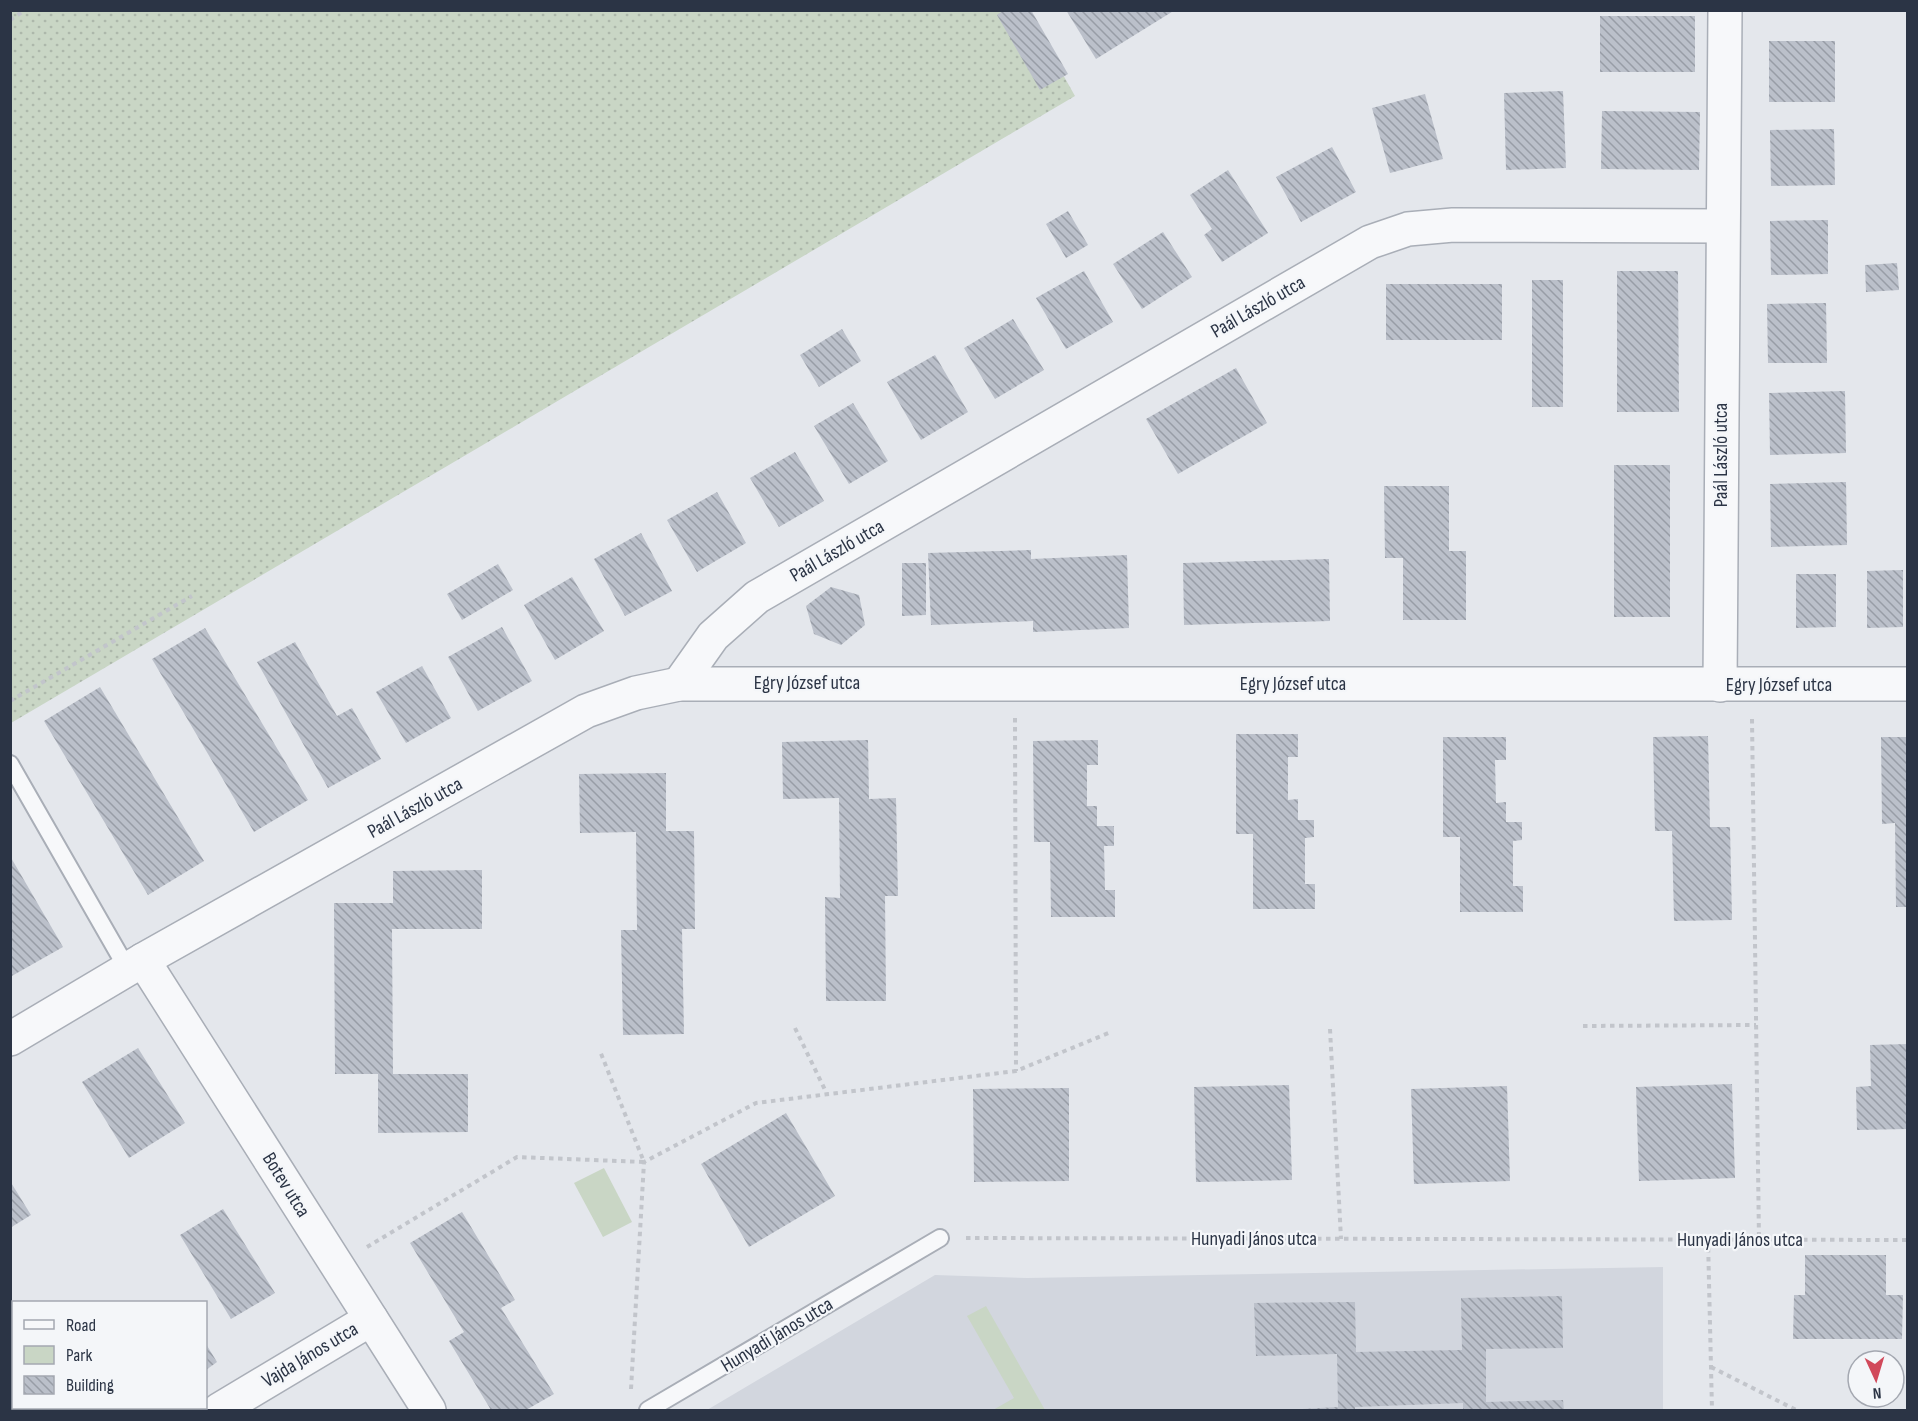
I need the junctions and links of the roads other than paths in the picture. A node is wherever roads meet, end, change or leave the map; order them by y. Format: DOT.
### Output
graph roads {
  1 [pos="1725,10"];
  2 [pos="1722,226"];
  3 [pos="678,684"];
  4 [pos="1908,684"];
  5 [pos="1720,685"];
  6 [pos="10,764"];
  7 [pos="136,965"];
  8 [pos="10,1039"];
  9 [pos="940,1238"];
  10 [pos="371,1319"];
  11 [pos="219,1410"];
  12 [pos="429,1410"];
  13 [pos="648,1410"];
  1 -- 2 [label="street, Paál László utca"];
  2 -- 3 [label="street, Paál László utca"];
  2 -- 5 [label="street, Paál László utca"];
  3 -- 5 [label="street, Egry József utca"];
  3 -- 7 [label="street, Paál László utca"];
  4 -- 5 [label="street, Egry József utca"];
  6 -- 7 [label="lane"];
  7 -- 8 [label="street, Paál László utca"];
  7 -- 10 [label="street, Botev utca"];
  9 -- 13 [label="lane, Hunyadi János utca"];
  10 -- 11 [label="street, Vajda János utca"];
  10 -- 12 [label="street, Botev utca"];
}
